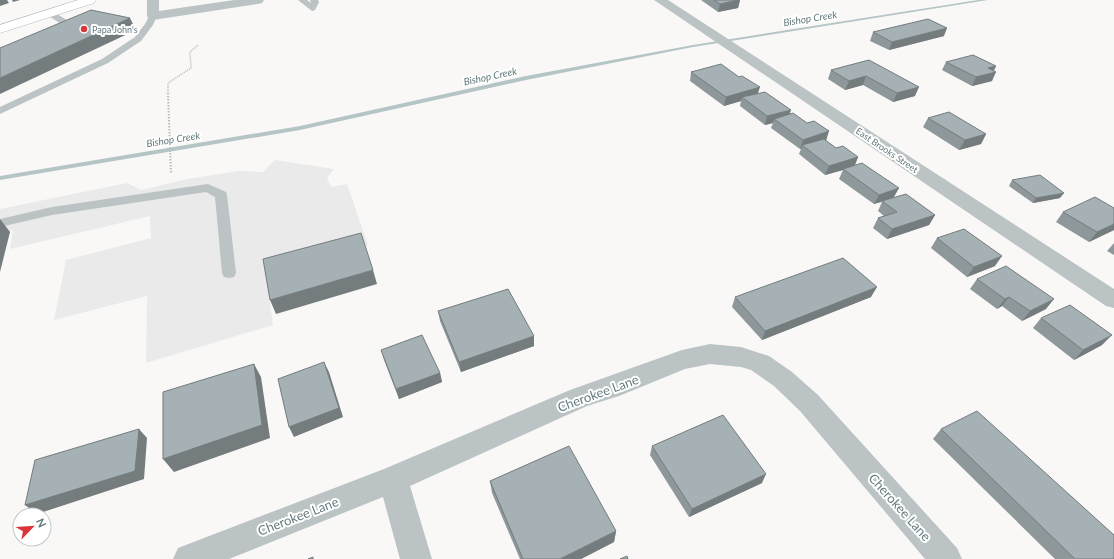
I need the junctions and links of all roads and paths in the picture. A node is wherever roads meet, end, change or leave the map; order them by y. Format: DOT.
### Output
graph roads {
  1 [pos="90,0"];
  2 [pos="153,0"];
  3 [pos="258,0"];
  4 [pos="302,0"];
  5 [pos="314,0"];
  6 [pos="660,0"];
  7 [pos="49,12"];
  8 [pos="153,16"];
  9 [pos="0,29"];
  10 [pos="47,33"];
  11 [pos="198,45"];
  12 [pos="0,111"];
  13 [pos="171,174"];
  14 [pos="0,223"];
  15 [pos="229,273"];
  16 [pos="1114,300"];
  17 [pos="393,479"];
  18 [pos="189,559"];
  19 [pos="416,559"];
  20 [pos="946,559"];
  1 -- 7 [label="main road"];
  2 -- 8 [label="street"];
  3 -- 8 [label="street"];
  4 -- 5 [label="lane"];
  6 -- 16 [label="street, East Brooks Street"];
  7 -- 9 [label="main road"];
  7 -- 10 [label="lane"];
  8 -- 12 [label="lane"];
  11 -- 13 [label="path"];
  14 -- 15 [label="lane"];
  17 -- 18 [label="street, Cherokee Lane"];
  17 -- 19 [label="street"];
  17 -- 20 [label="street, Cherokee Lane"];
}
